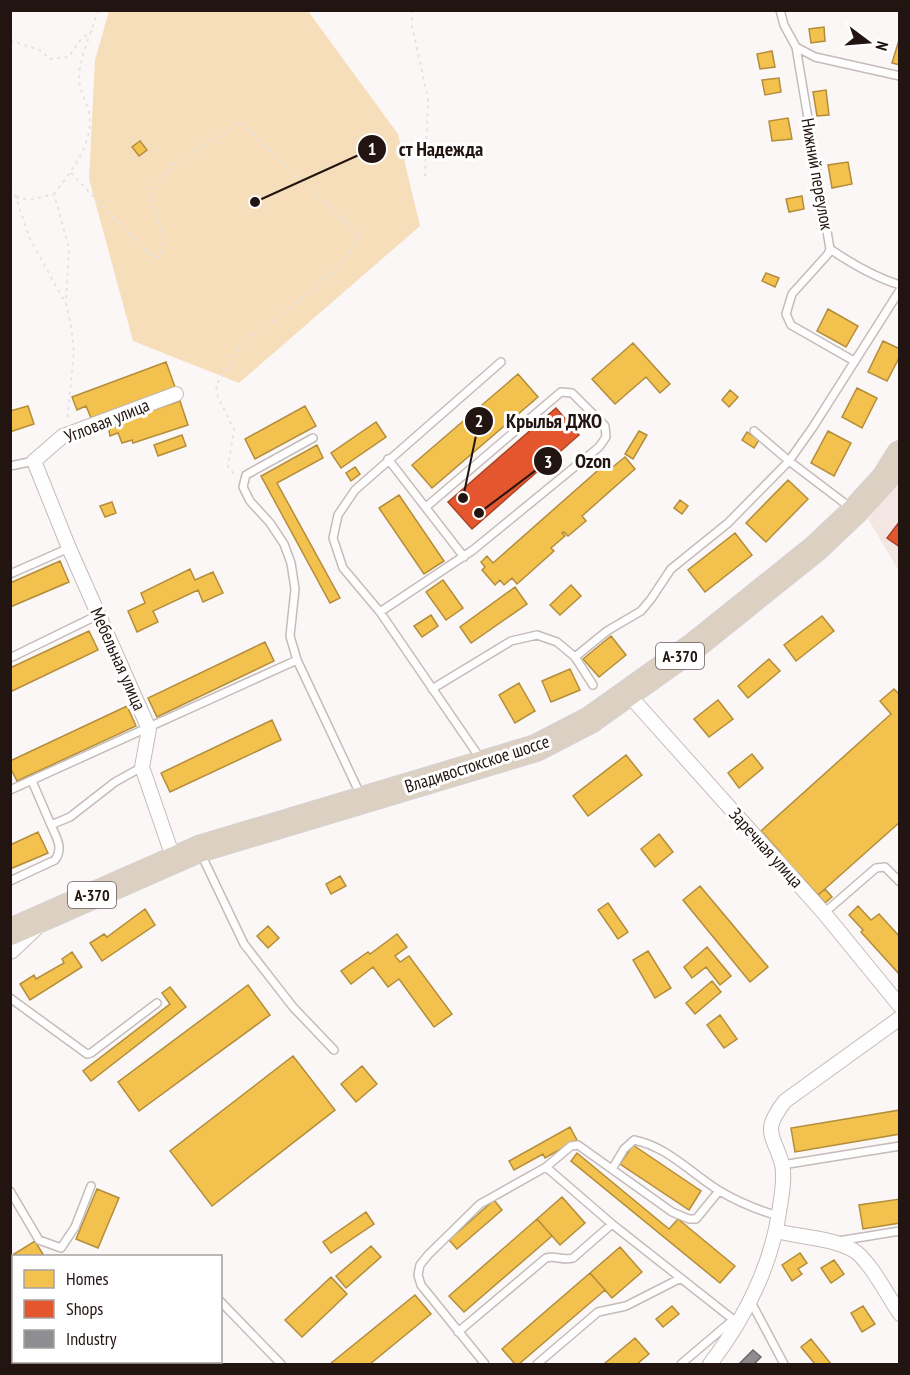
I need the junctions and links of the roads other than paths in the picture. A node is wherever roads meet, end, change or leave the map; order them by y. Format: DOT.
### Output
graph roads {
  1 [pos="780,10"];
  2 [pos="796,47"];
  3 [pos="900,76"];
  4 [pos="830,249"];
  5 [pos="900,285"];
  6 [pos="900,290"];
  7 [pos="854,361"];
  8 [pos="501,362"];
  9 [pos="176,394"];
  10 [pos="754,431"];
  11 [pos="313,438"];
  12 [pos="900,454"];
  13 [pos="388,459"];
  14 [pos="34,461"];
  15 [pos="789,461"];
  16 [pos="10,466"];
  17 [pos="426,507"];
  18 [pos="855,511"];
  19 [pos="69,548"];
  20 [pos="464,556"];
  21 [pos="10,574"];
  22 [pos="380,612"];
  23 [pos="98,615"];
  24 [pos="575,657"];
  25 [pos="10,658"];
  26 [pos="297,660"];
  27 [pos="593,686"];
  28 [pos="432,689"];
  29 [pos="628,694"];
  30 [pos="150,729"];
  31 [pos="483,763"];
  32 [pos="142,768"];
  33 [pos="32,781"];
  34 [pos="10,790"];
  35 [pos="363,801"];
  36 [pos="51,825"];
  37 [pos="199,849"];
  38 [pos="174,860"];
  39 [pos="10,881"];
  40 [pos="900,882"];
  41 [pos="824,913"];
  42 [pos="46,915"];
  43 [pos="10,932"];
  44 [pos="10,949"];
  45 [pos="10,998"];
  46 [pos="157,1003"];
  47 [pos="900,1006"];
  48 [pos="900,1018"];
  49 [pos="334,1050"];
  50 [pos="900,1146"];
  51 [pos="782,1165"];
  52 [pos="546,1167"];
  53 [pos="612,1169"];
  54 [pos="91,1186"];
  55 [pos="10,1191"];
  56 [pos="719,1191"];
  57 [pos="779,1216"];
  58 [pos="612,1224"];
  59 [pos="776,1231"];
  60 [pos="900,1231"];
  61 [pos="830,1243"];
  62 [pos="681,1278"];
  63 [pos="751,1302"];
  64 [pos="222,1303"];
  65 [pos="900,1314"];
  66 [pos="737,1321"];
  67 [pos="458,1332"];
  68 [pos="281,1365"];
  69 [pos="485,1365"];
  70 [pos="537,1365"];
  71 [pos="681,1365"];
  72 [pos="710,1365"];
  73 [pos="784,1365"];
  1 -- 2 [label="lane, Нижний переулок"];
  2 -- 3 [label="lane"];
  2 -- 4 [label="lane, Нижний переулок"];
  4 -- 5 [label="lane"];
  4 -- 7 [label="lane, Нижний переулок"];
  6 -- 7 [label="lane"];
  7 -- 15 [label="lane"];
  8 -- 13 [label="lane"];
  9 -- 14 [label="street, Угловая улица"];
  10 -- 15 [label="lane"];
  11 -- 26 [label="lane"];
  12 -- 18 [label="highway, Владивостокское шоссе / А-370"];
  13 -- 17 [label="lane"];
  13 -- 22 [label="lane"];
  14 -- 16 [label="lane, Угловая улица"];
  14 -- 19 [label="street, Мебельная улица"];
  15 -- 18 [label="lane"];
  15 -- 24 [label="lane"];
  17 -- 20 [label="lane"];
  17 -- 20 [label="lane"];
  18 -- 29 [label="highway, Владивостокское шоссе / А-370"];
  19 -- 21 [label="lane"];
  19 -- 23 [label="street, Мебельная улица"];
  20 -- 22 [label="lane"];
  22 -- 28 [label="lane"];
  23 -- 25 [label="lane"];
  23 -- 30 [label="street, Мебельная улица"];
  24 -- 27 [label="lane"];
  24 -- 28 [label="lane"];
  26 -- 30 [label="lane"];
  26 -- 35 [label="lane"];
  28 -- 31 [label="lane"];
  29 -- 31 [label="highway, Владивостокское шоссе / А-370"];
  29 -- 41 [label="street, Заречная улица"];
  30 -- 32 [label="street, Мебельная улица"];
  30 -- 33 [label="lane"];
  31 -- 35 [label="highway, Владивостокское шоссе / А-370"];
  32 -- 36 [label="lane"];
  32 -- 38 [label="street"];
  33 -- 34 [label="lane"];
  33 -- 36 [label="lane"];
  35 -- 37 [label="highway, Владивостокское шоссе / А-370"];
  36 -- 39 [label="lane"];
  37 -- 38 [label="highway, Владивостокское шоссе / А-370"];
  37 -- 49 [label="lane"];
  38 -- 42 [label="highway, Владивостокское шоссе / А-370"];
  40 -- 41 [label="lane"];
  41 -- 47 [label="street, Заречная улица"];
  42 -- 43 [label="highway, Владивостокское шоссе / А-370"];
  42 -- 44 [label="street"];
  45 -- 46 [label="lane"];
  48 -- 51 [label="street"];
  50 -- 51 [label="lane"];
  51 -- 57 [label="street"];
  52 -- 53 [label="lane"];
  52 -- 58 [label="lane"];
  52 -- 67 [label="lane"];
  53 -- 56 [label="lane"];
  53 -- 56 [label="lane"];
  54 -- 55 [label="lane"];
  56 -- 57 [label="lane"];
  57 -- 59 [label="street"];
  58 -- 62 [label="lane"];
  58 -- 67 [label="lane"];
  59 -- 61 [label="street"];
  59 -- 63 [label="street"];
  60 -- 61 [label="lane"];
  61 -- 65 [label="street"];
  62 -- 66 [label="lane"];
  62 -- 70 [label="lane"];
  63 -- 66 [label="street"];
  63 -- 73 [label="lane"];
  64 -- 68 [label="lane"];
  66 -- 71 [label="lane"];
  66 -- 72 [label="street"];
  67 -- 69 [label="lane"];
}
